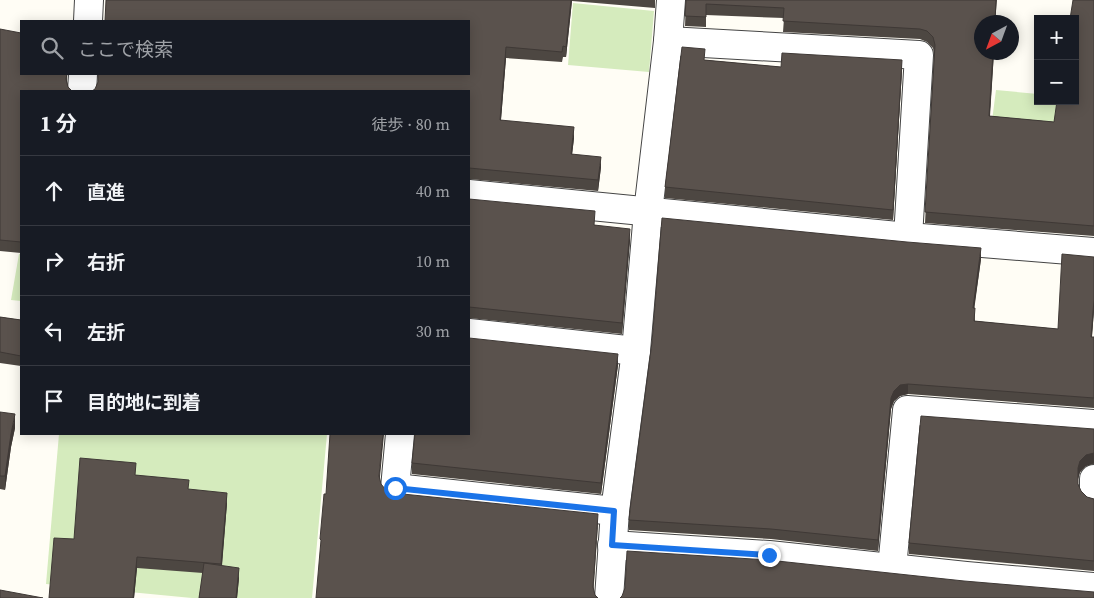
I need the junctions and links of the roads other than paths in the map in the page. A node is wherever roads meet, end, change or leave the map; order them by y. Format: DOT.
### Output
graph roads {
  1 [pos="89,0"];
  2 [pos="671,0"];
  3 [pos="88,20"];
  4 [pos="668,40"];
  5 [pos="83,75"];
  6 [pos="82,90"];
  7 [pos="470,194"];
  8 [pos="648,212"];
  9 [pos="908,237"];
  10 [pos="1094,252"];
  11 [pos="470,333"];
  12 [pos="636,351"];
  13 [pos="1094,424"];
  14 [pos="400,435"];
  15 [pos="1094,479"];
  16 [pos="1094,494"];
  17 [pos="614,511"];
  18 [pos="612,545"];
  19 [pos="892,568"];
  20 [pos="964,587"];
  21 [pos="1078,590"];
  22 [pos="609,598"];
  1 -- 3 [label="street"];
  2 -- 4 [label="street"];
  4 -- 8 [label="street"];
  4 -- 9 [label="street"];
  5 -- 6 [label="street"];
  7 -- 8 [label="street"];
  8 -- 9 [label="street"];
  8 -- 12 [label="street"];
  9 -- 10 [label="street"];
  11 -- 12 [label="street"];
  12 -- 17 [label="street"];
  13 -- 19 [label="street"];
  14 -- 17 [label="street"];
  15 -- 16 [label="street"];
  17 -- 18 [label="street"];
  18 -- 19 [label="street"];
  18 -- 22 [label="street"];
  19 -- 20 [label="street"];
  20 -- 21 [label="street"];
}
